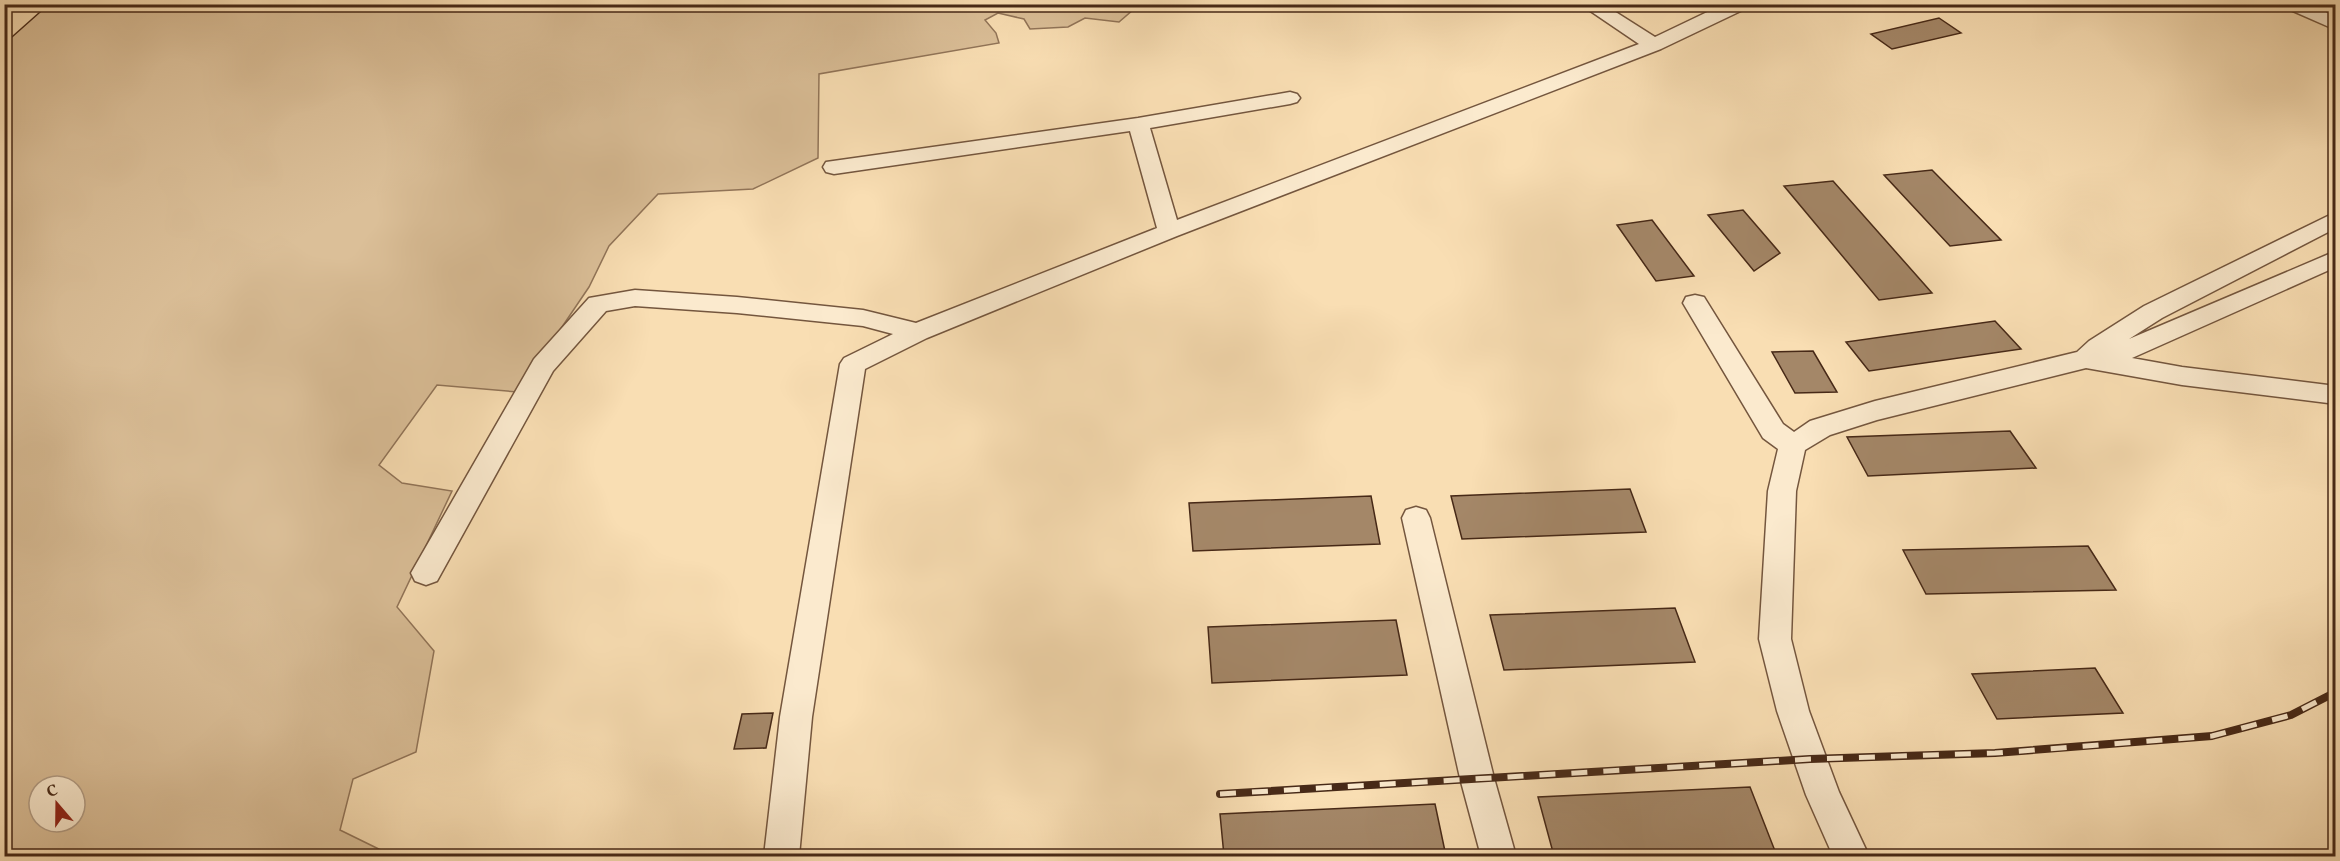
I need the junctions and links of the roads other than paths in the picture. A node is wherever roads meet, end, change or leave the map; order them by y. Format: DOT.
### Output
graph roads {
  1 [pos="38,4"];
  2 [pos="1589,4"];
  3 [pos="1740,4"];
  4 [pos="2293,4"];
  5 [pos="2336,24"];
  6 [pos="4,31"];
  7 [pos="1654,45"];
  8 [pos="1290,98"];
  9 [pos="1138,124"];
  10 [pos="834,167"];
  11 [pos="2336,219"];
  12 [pos="1169,231"];
  13 [pos="2336,258"];
  14 [pos="1695,303"];
  15 [pos="918,332"];
  16 [pos="2086,359"];
  17 [pos="2336,395"];
  18 [pos="1793,445"];
  19 [pos="1416,518"];
  20 [pos="426,573"];
  21 [pos="782,856"];
  22 [pos="1499,856"];
  23 [pos="1851,856"];
  1 -- 6 [label="main road"];
  2 -- 7 [label="street"];
  3 -- 7 [label="street"];
  4 -- 5 [label="street"];
  7 -- 12 [label="street"];
  8 -- 9 [label="street"];
  9 -- 10 [label="street"];
  9 -- 12 [label="street"];
  11 -- 16 [label="street"];
  12 -- 15 [label="street"];
  13 -- 16 [label="street"];
  14 -- 18 [label="street"];
  15 -- 20 [label="street"];
  15 -- 21 [label="street"];
  16 -- 17 [label="street"];
  16 -- 18 [label="street"];
  18 -- 23 [label="street"];
  19 -- 22 [label="street"];
}
